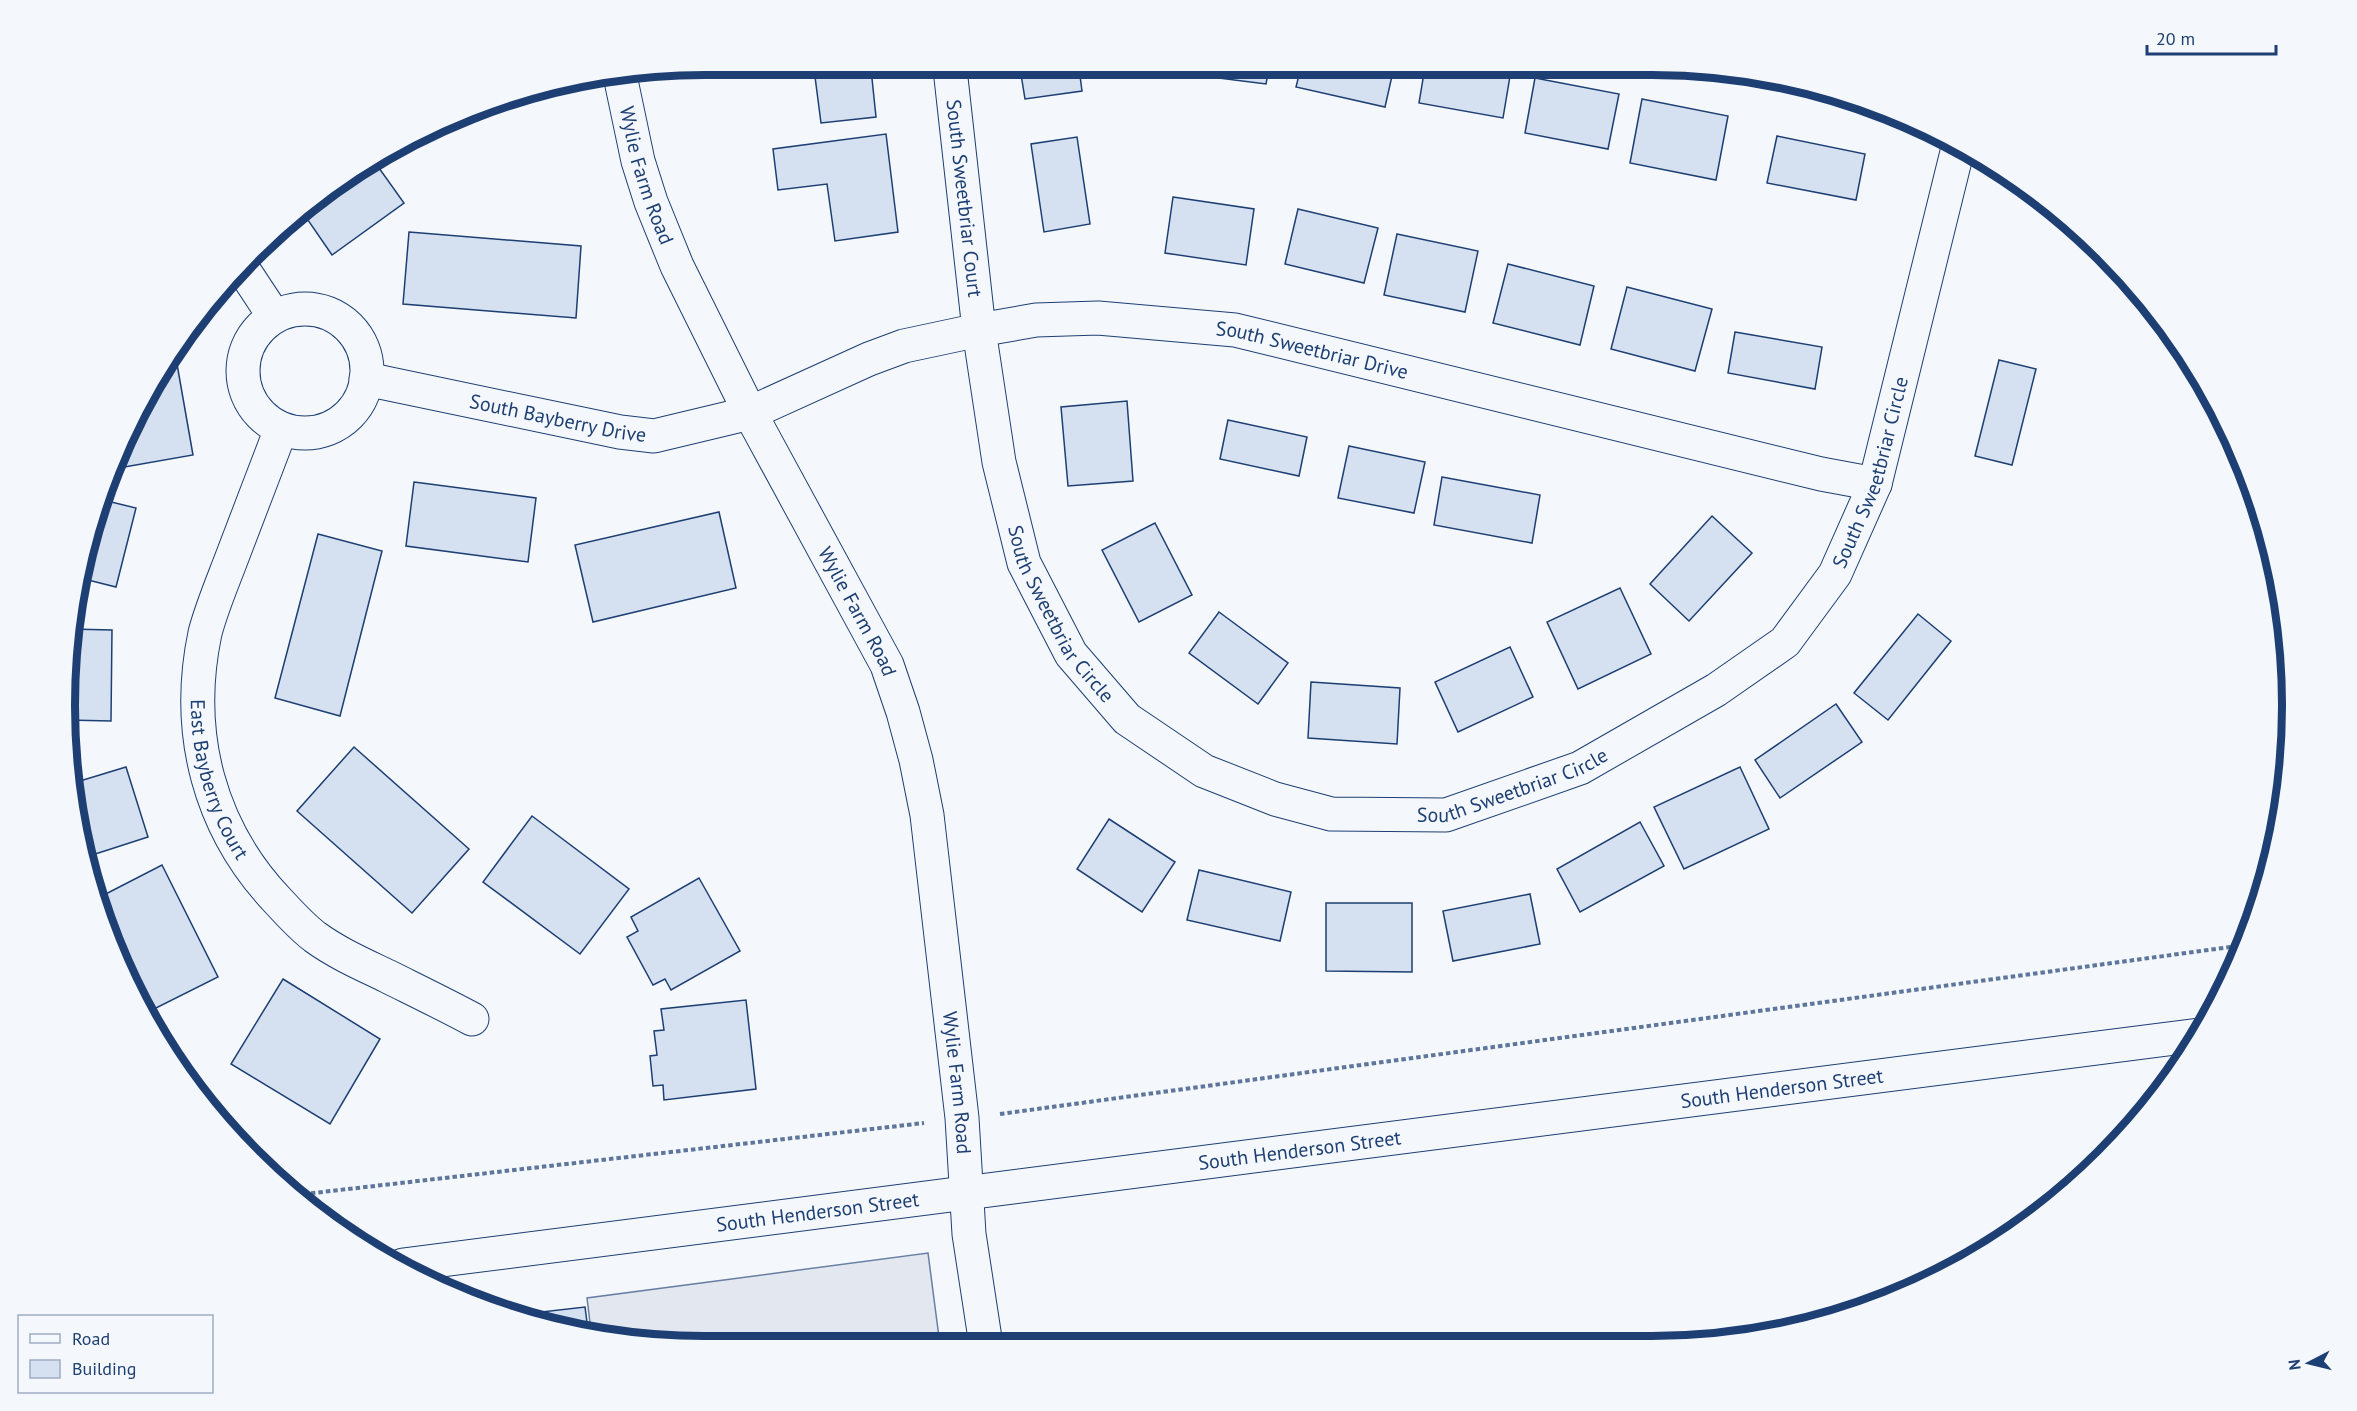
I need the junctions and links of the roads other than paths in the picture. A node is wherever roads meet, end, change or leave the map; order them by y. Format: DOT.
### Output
graph roads {
  1 [pos="951,75"];
  2 [pos="621,80"];
  3 [pos="1957,154"];
  4 [pos="246,274"];
  5 [pos="274,316"];
  6 [pos="979,330"];
  7 [pos="366,379"];
  8 [pos="750,413"];
  9 [pos="281,429"];
  10 [pos="1875,484"];
  11 [pos="472,1019"];
  12 [pos="2188,1036"];
  13 [pos="968,1191"];
  14 [pos="413,1264"];
  15 [pos="985,1336"];
  1 -- 6 [label="street, South Sweetbriar Court"];
  2 -- 8 [label="street, Wylie Farm Road"];
  3 -- 10 [label="street, South Sweetbriar Circle"];
  4 -- 5 [label="street"];
  5 -- 7 [label="street"];
  5 -- 9 [label="street"];
  6 -- 8 [label="street, South Sweetbriar Drive"];
  6 -- 10 [label="street, South Sweetbriar Drive"];
  6 -- 10 [label="street, South Sweetbriar Circle"];
  7 -- 8 [label="street, South Bayberry Drive"];
  7 -- 9 [label="street"];
  8 -- 13 [label="street, Wylie Farm Road"];
  9 -- 11 [label="street, East Bayberry Court"];
  12 -- 13 [label="street, South Henderson Street"];
  13 -- 14 [label="street, South Henderson Street"];
  13 -- 15 [label="street, Wylie Farm Road"];
}
